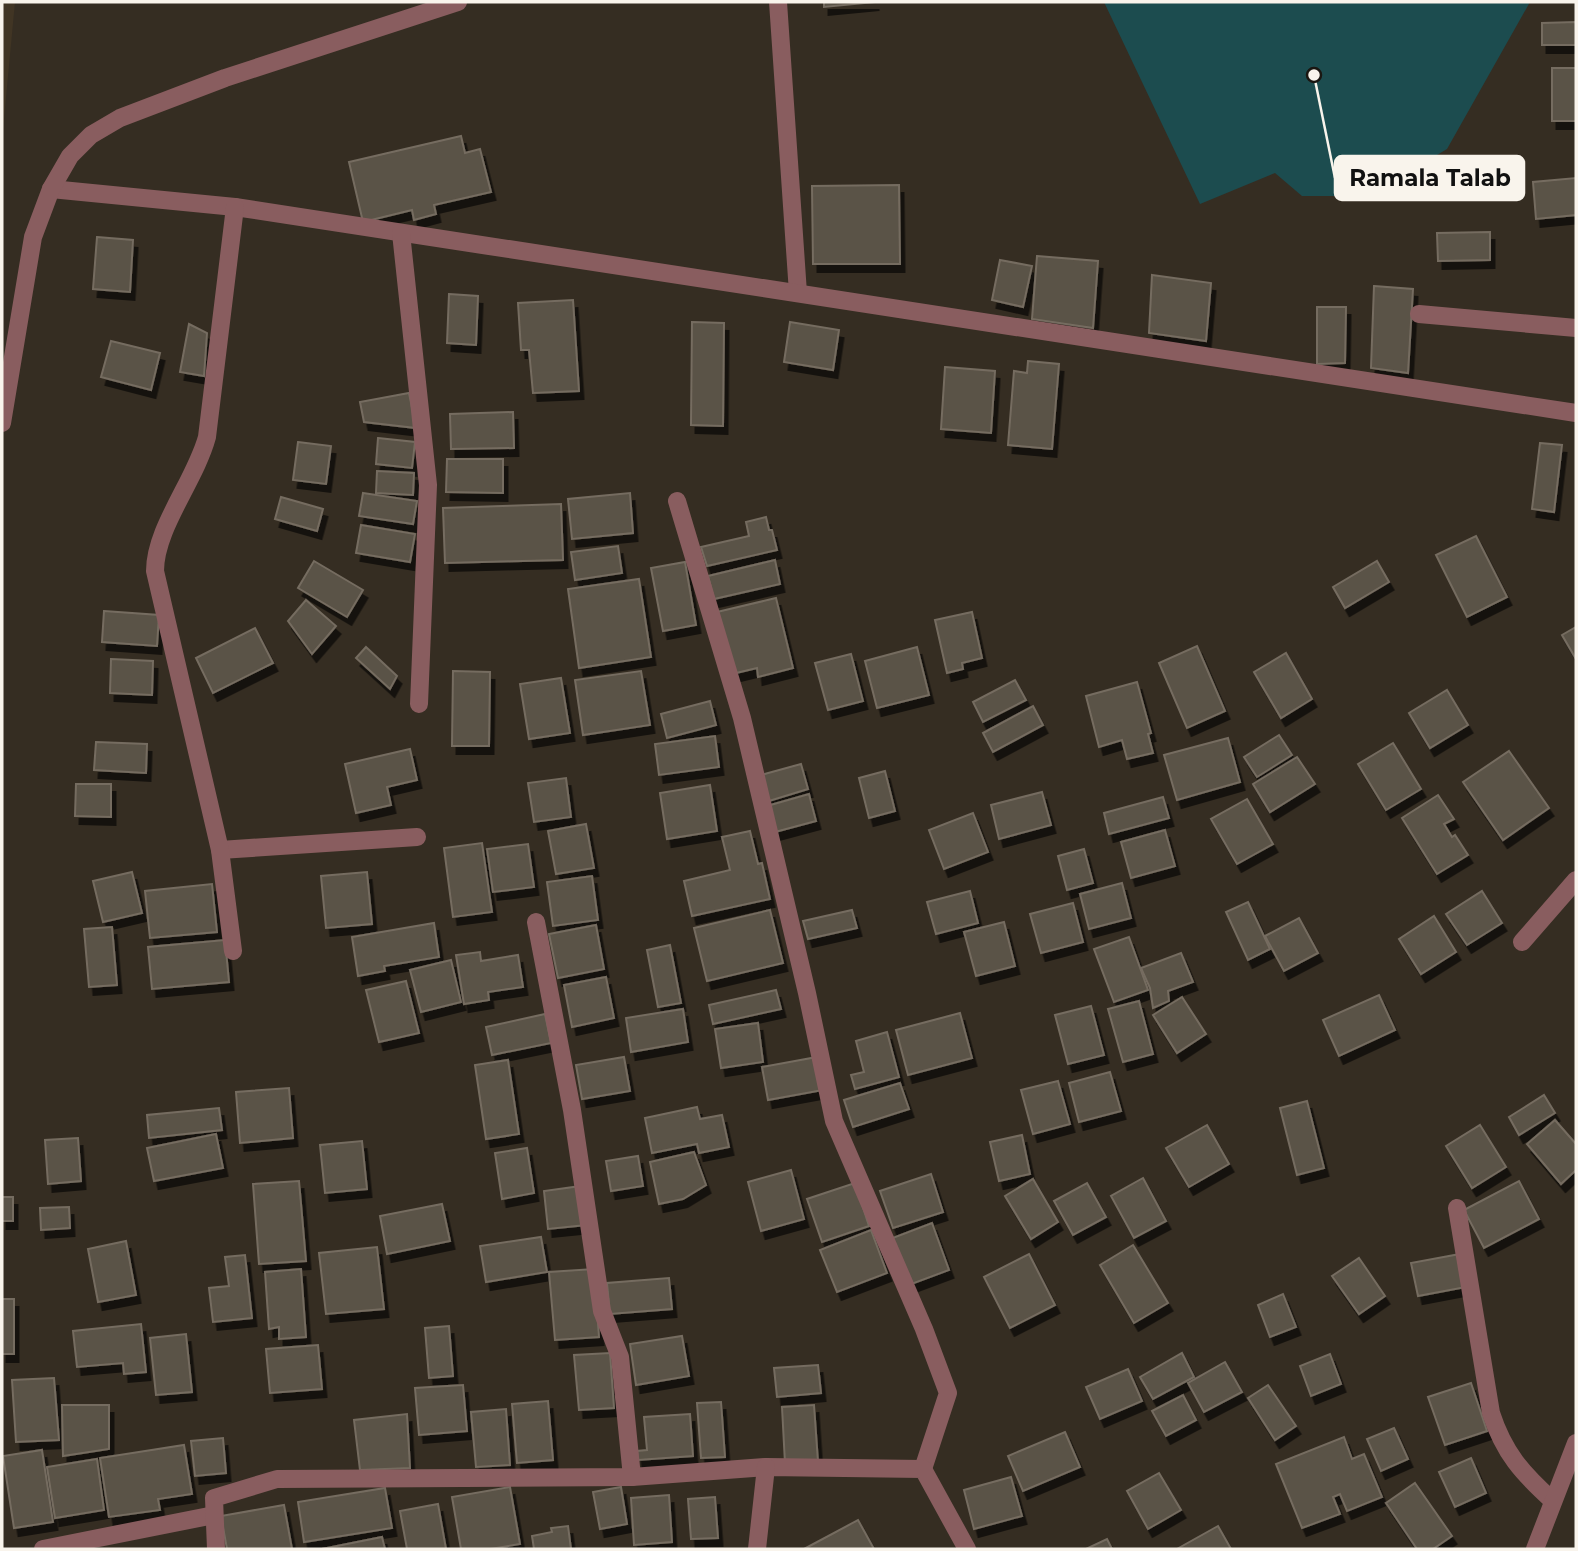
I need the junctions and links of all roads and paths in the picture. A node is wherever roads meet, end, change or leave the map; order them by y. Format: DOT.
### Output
graph roads {
  1 [pos="458,2"];
  2 [pos="778,2"];
  3 [pos="51,189"];
  4 [pos="235,207"];
  5 [pos="401,233"];
  6 [pos="798,293"];
  7 [pos="1419,314"];
  8 [pos="1576,328"];
  9 [pos="1576,413"];
  10 [pos="2,423"];
  11 [pos="677,501"];
  12 [pos="419,704"];
  13 [pos="417,837"];
  14 [pos="220,850"];
  15 [pos="1576,880"];
  16 [pos="536,922"];
  17 [pos="1522,942"];
  18 [pos="233,951"];
  19 [pos="1457,1208"];
  20 [pos="1576,1443"];
  21 [pos="766,1467"];
  22 [pos="923,1469"];
  23 [pos="632,1477"];
  24 [pos="1553,1501"];
  25 [pos="214,1515"];
  26 [pos="43,1549"];
  27 [pos="216,1549"];
  28 [pos="757,1549"];
  29 [pos="967,1549"];
  30 [pos="1535,1549"];
  1 -- 3 [label="street"];
  2 -- 6 [label="street"];
  3 -- 4 [label="street"];
  3 -- 10 [label="street"];
  4 -- 5 [label="street"];
  4 -- 14 [label="street"];
  5 -- 6 [label="street"];
  5 -- 12 [label="street"];
  6 -- 9 [label="street"];
  7 -- 8 [label="street"];
  11 -- 22 [label="street"];
  13 -- 14 [label="street"];
  14 -- 18 [label="street"];
  15 -- 17 [label="street"];
  16 -- 23 [label="street"];
  19 -- 24 [label="street"];
  20 -- 24 [label="street"];
  21 -- 22 [label="street"];
  21 -- 23 [label="street"];
  21 -- 28 [label="street"];
  22 -- 29 [label="street"];
  23 -- 25 [label="street"];
  24 -- 30 [label="street"];
  25 -- 26 [label="street"];
  25 -- 27 [label="street"];
}
